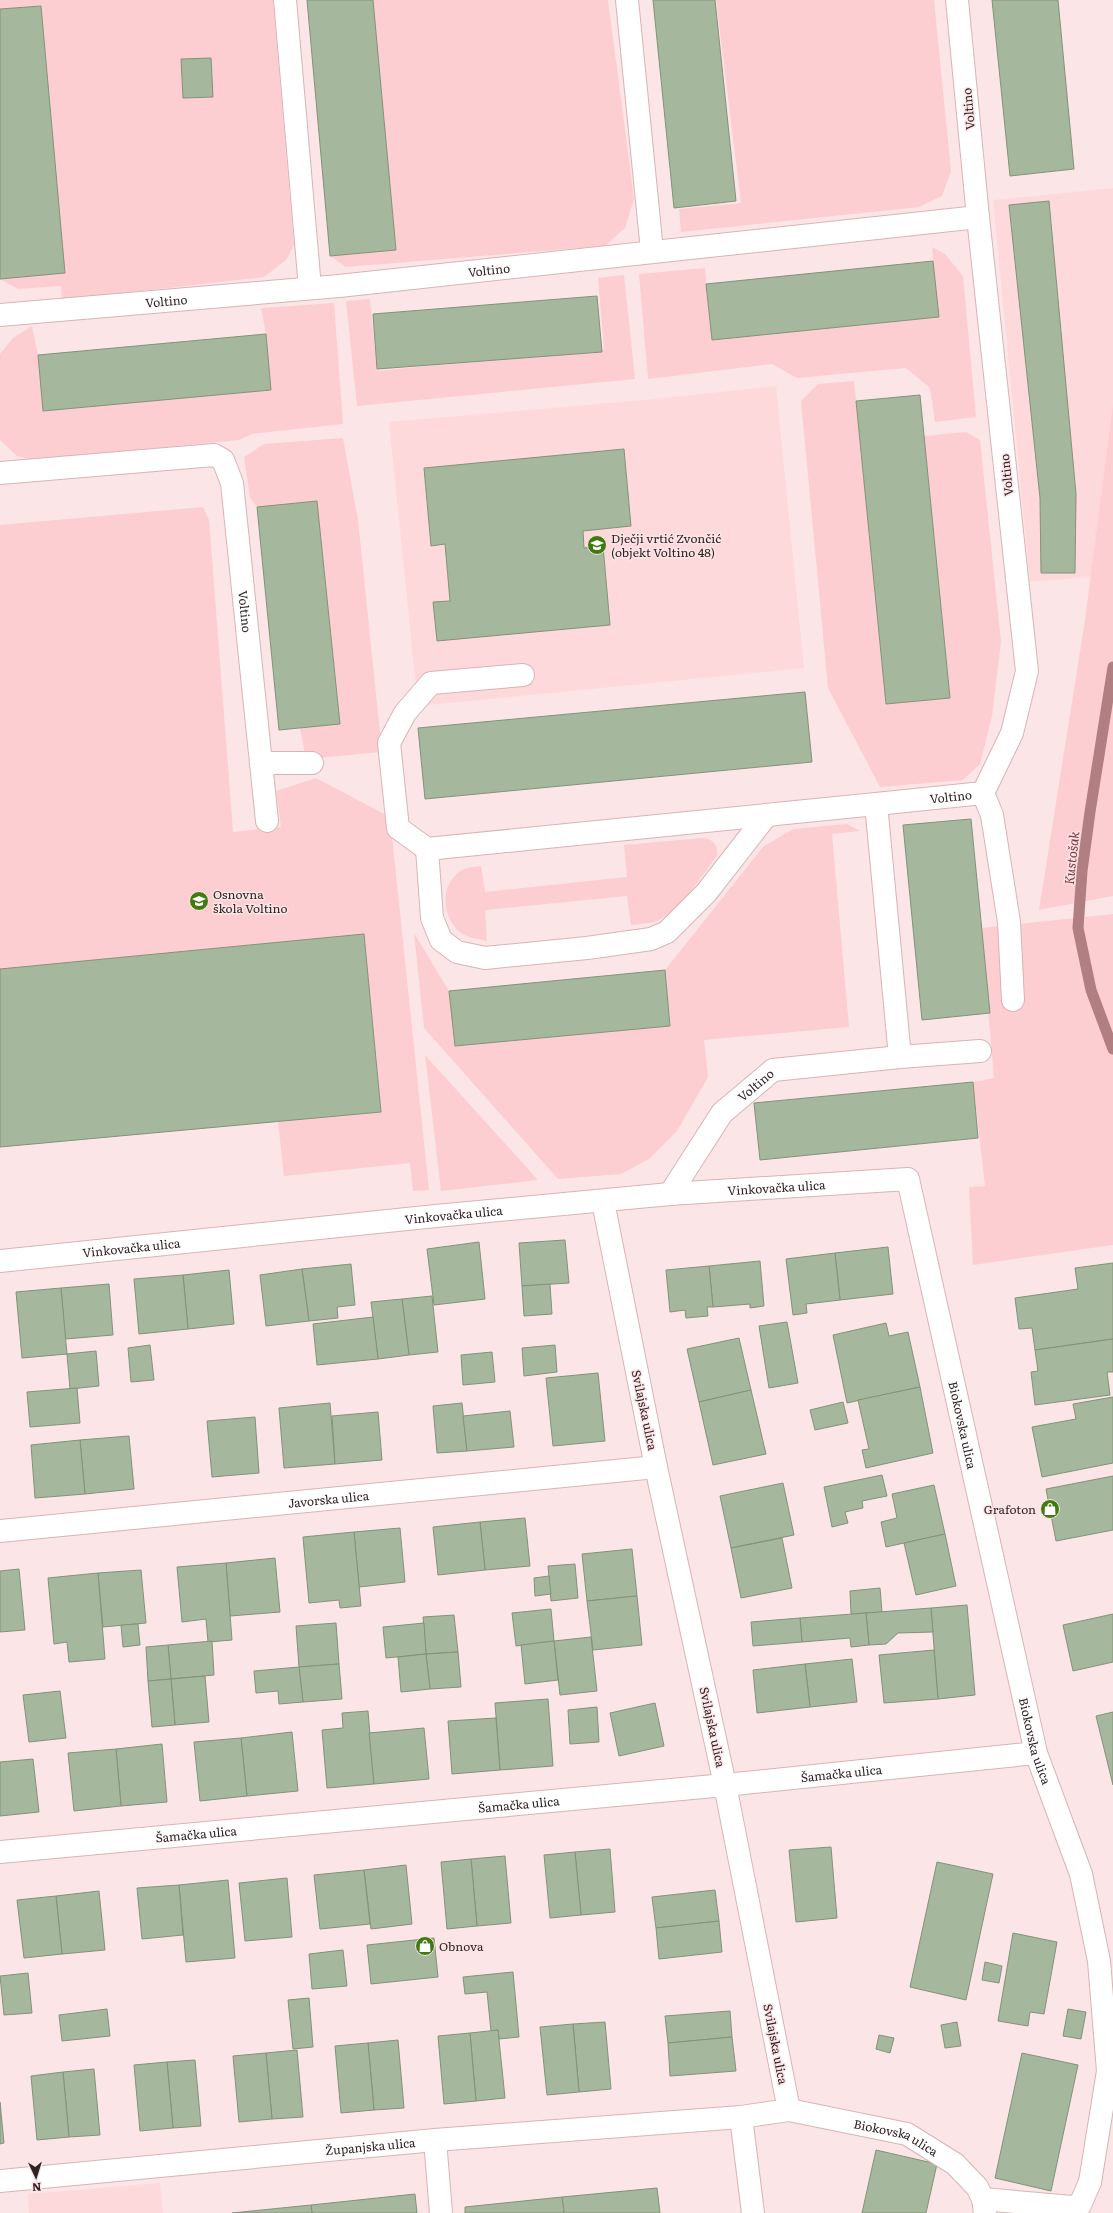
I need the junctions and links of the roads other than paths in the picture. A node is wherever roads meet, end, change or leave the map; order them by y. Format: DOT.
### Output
graph roads {
  1 [pos="285,0"];
  2 [pos="628,0"];
  3 [pos="957,0"];
  4 [pos="978,217"];
  5 [pos="652,251"];
  6 [pos="310,288"];
  7 [pos="0,315"];
  8 [pos="0,472"];
  9 [pos="523,675"];
  10 [pos="261,763"];
  11 [pos="312,763"];
  12 [pos="983,793"];
  13 [pos="876,804"];
  14 [pos="766,816"];
  15 [pos="267,821"];
  16 [pos="427,849"];
  17 [pos="1013,1000"];
  18 [pos="980,1050"];
  19 [pos="900,1057"];
  20 [pos="908,1179"];
  21 [pos="670,1194"];
  22 [pos="603,1202"];
  23 [pos="0,1262"];
  24 [pos="656,1467"];
  25 [pos="0,1531"];
  26 [pos="1036,1754"];
  27 [pos="725,1785"];
  28 [pos="0,1852"];
  29 [pos="789,2110"];
  30 [pos="741,2118"];
  31 [pos="435,2140"];
  32 [pos="0,2181"];
  33 [pos="984,2206"];
  34 [pos="441,2213"];
  35 [pos="753,2213"];
  1 -- 6 [label="street"];
  2 -- 5 [label="street"];
  3 -- 4 [label="street, Voltino"];
  4 -- 5 [label="street, Voltino"];
  4 -- 12 [label="street, Voltino"];
  5 -- 6 [label="street, Voltino"];
  6 -- 7 [label="street, Voltino"];
  8 -- 10 [label="street, Voltino"];
  9 -- 16 [label="street"];
  10 -- 11 [label="street"];
  10 -- 15 [label="street, Voltino"];
  12 -- 13 [label="street, Voltino"];
  12 -- 17 [label="street"];
  13 -- 14 [label="street, Voltino"];
  13 -- 19 [label="street"];
  14 -- 16 [label="street, Voltino"];
  14 -- 16 [label="street"];
  18 -- 19 [label="street, Voltino"];
  19 -- 21 [label="street, Voltino"];
  20 -- 21 [label="street, Vinkovačka ulica"];
  20 -- 26 [label="street, Biokovska ulica"];
  21 -- 22 [label="street, Vinkovačka ulica"];
  22 -- 23 [label="street, Vinkovačka ulica"];
  22 -- 24 [label="street, Svilajska ulica"];
  24 -- 25 [label="street, Javorska ulica"];
  24 -- 27 [label="street, Svilajska ulica"];
  26 -- 27 [label="street, Šamačka ulica"];
  26 -- 33 [label="street, Biokovska ulica"];
  27 -- 28 [label="street, Šamačka ulica"];
  27 -- 29 [label="street, Svilajska ulica"];
  29 -- 30 [label="street"];
  29 -- 33 [label="street, Biokovska ulica"];
  30 -- 31 [label="street, Županjska ulica"];
  30 -- 35 [label="street"];
  31 -- 32 [label="street, Županjska ulica"];
  31 -- 34 [label="street"];
}
